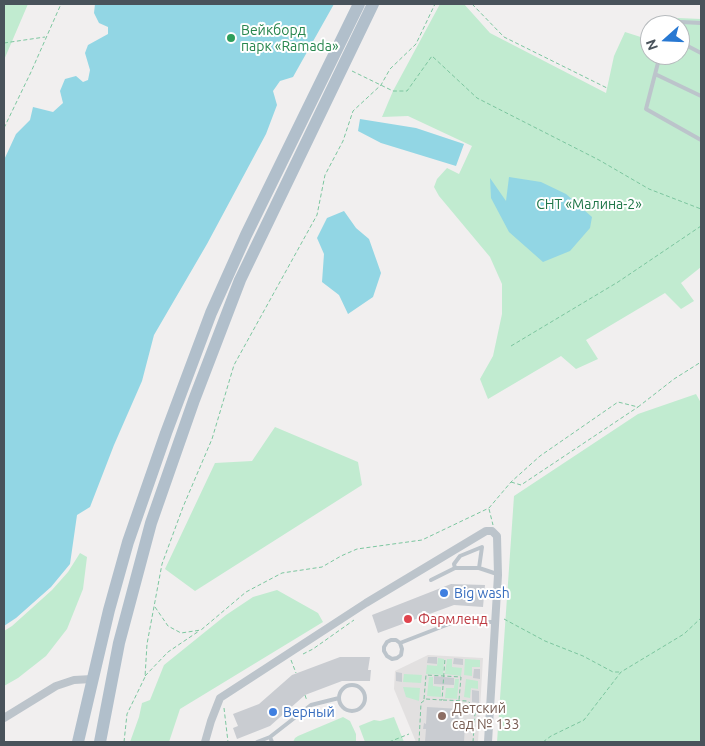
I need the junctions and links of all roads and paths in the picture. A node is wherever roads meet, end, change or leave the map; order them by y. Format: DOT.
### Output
graph roads {
  1 [pos="61,4"];
  2 [pos="359,4"];
  3 [pos="373,4"];
  4 [pos="435,4"];
  5 [pos="472,4"];
  6 [pos="45,37"];
  7 [pos="4,43"];
  8 [pos="657,65"];
  9 [pos="343,66"];
  10 [pos="655,74"];
  11 [pos="381,85"];
  12 [pos="607,88"];
  13 [pos="701,96"];
  14 [pos="4,128"];
  15 [pos="701,140"];
  16 [pos="701,209"];
  17 [pos="701,226"];
  18 [pos="511,346"];
  19 [pos="701,362"];
  20 [pos="638,407"];
  21 [pos="511,482"];
  22 [pos="488,508"];
  23 [pos="498,536"];
  24 [pos="455,568"];
  25 [pos="479,568"];
  26 [pos="498,575"];
  27 [pos="431,580"];
  28 [pos="155,607"];
  29 [pos="351,612"];
  30 [pos="497,618"];
  31 [pos="701,618"];
  32 [pos="201,630"];
  33 [pos="400,643"];
  34 [pos="298,656"];
  35 [pos="445,658"];
  36 [pos="287,661"];
  37 [pos="621,672"];
  38 [pos="296,674"];
  39 [pos="444,676"];
  40 [pos="145,677"];
  41 [pos="92,680"];
  42 [pos="339,698"];
  43 [pos="424,700"];
  44 [pos="442,700"];
  45 [pos="459,700"];
  46 [pos="224,703"];
  47 [pos="4,718"];
  48 [pos="409,734"];
  49 [pos="270,737"];
  50 [pos="78,742"];
  51 [pos="100,742"];
  52 [pos="124,742"];
  53 [pos="205,742"];
  54 [pos="228,742"];
  55 [pos="257,742"];
  56 [pos="272,742"];
  57 [pos="388,742"];
  58 [pos="419,742"];
  59 [pos="473,742"];
  60 [pos="488,742"];
  61 [pos="543,742"];
  1 -- 6 [label="path"];
  2 -- 41 [label="main road"];
  3 -- 9 [label="main road"];
  4 -- 11 [label="path"];
  5 -- 12 [label="path"];
  6 -- 7 [label="path"];
  6 -- 14 [label="path"];
  8 -- 10 [label="lane"];
  9 -- 11 [label="path"];
  9 -- 51 [label="main road"];
  10 -- 13 [label="lane"];
  10 -- 15 [label="lane"];
  11 -- 16 [label="path"];
  11 -- 28 [label="path"];
  17 -- 18 [label="path"];
  19 -- 20 [label="path"];
  20 -- 21 [label="path"];
  20 -- 21 [label="path"];
  21 -- 22 [label="path"];
  22 -- 23 [label="path"];
  22 -- 32 [label="path"];
  23 -- 26 [label="street"];
  23 -- 29 [label="street"];
  24 -- 25 [label="lane"];
  24 -- 25 [label="lane"];
  24 -- 27 [label="lane"];
  25 -- 26 [label="lane"];
  26 -- 30 [label="street"];
  28 -- 32 [label="path"];
  28 -- 40 [label="path"];
  29 -- 34 [label="path"];
  29 -- 53 [label="street"];
  30 -- 33 [label="lane"];
  30 -- 37 [label="path"];
  30 -- 60 [label="street"];
  31 -- 37 [label="path"];
  32 -- 40 [label="path"];
  33 -- 33 [label="lane"];
  35 -- 39 [label="path"];
  36 -- 38 [label="path"];
  37 -- 61 [label="path"];
  39 -- 43 [label="path"];
  39 -- 44 [label="path"];
  39 -- 45 [label="path"];
  40 -- 52 [label="path"];
  41 -- 47 [label="street"];
  41 -- 50 [label="main road"];
  42 -- 42 [label="lane"];
  42 -- 49 [label="lane"];
  43 -- 44 [label="path"];
  43 -- 58 [label="path"];
  44 -- 45 [label="path"];
  45 -- 59 [label="path"];
  46 -- 54 [label="path"];
  48 -- 57 [label="path"];
  49 -- 55 [label="lane"];
  49 -- 56 [label="lane"];
}
